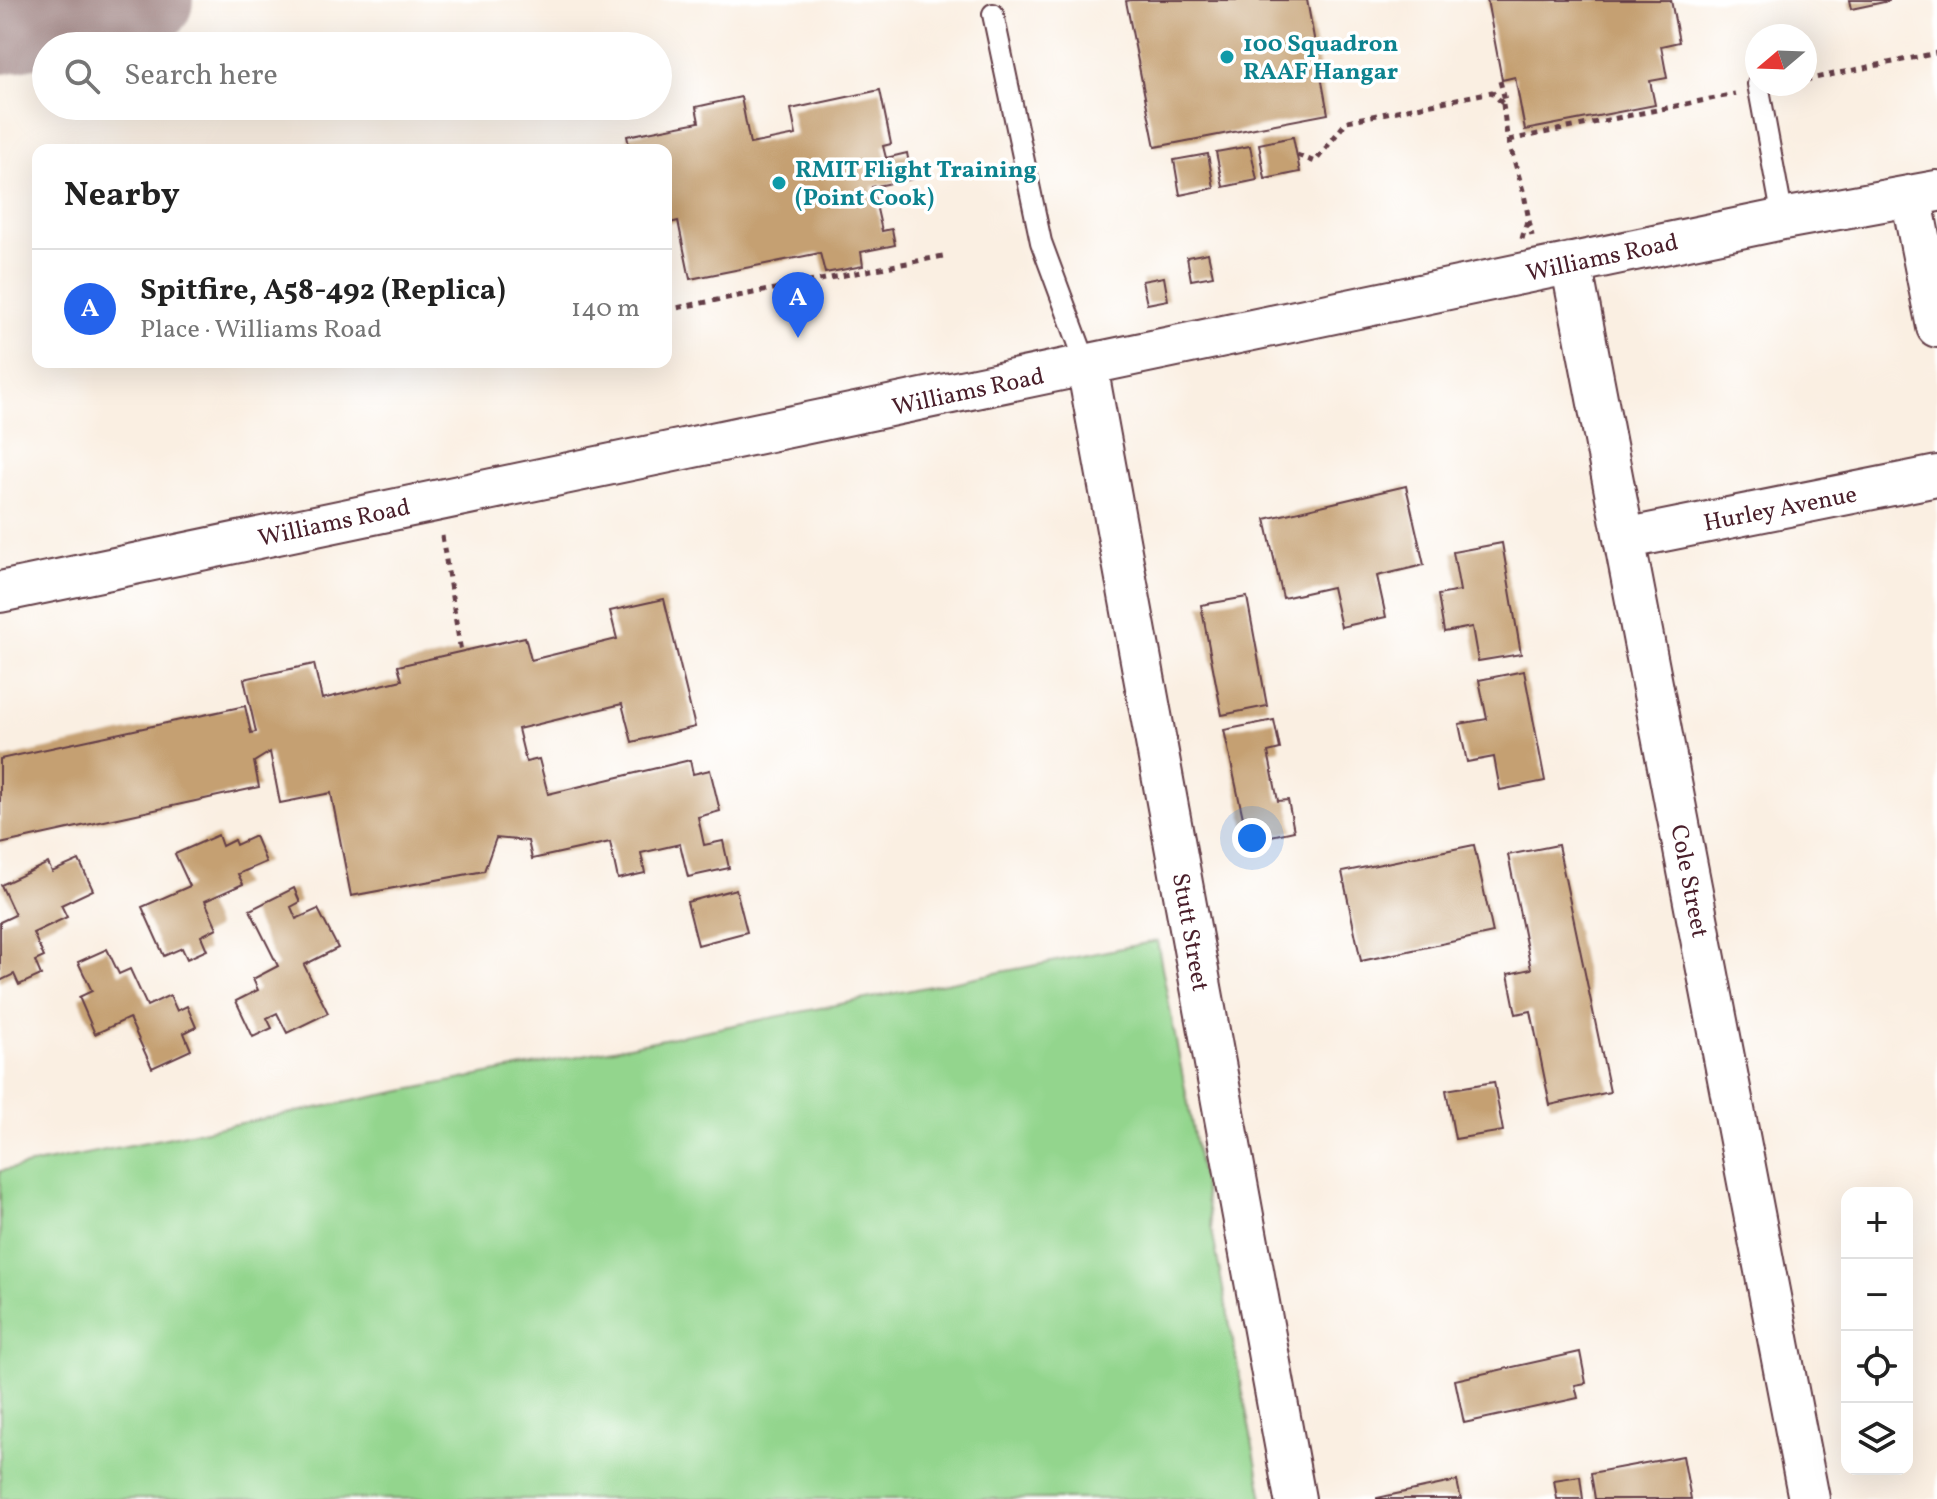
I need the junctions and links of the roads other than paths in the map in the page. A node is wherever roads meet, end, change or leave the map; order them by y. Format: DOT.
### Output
graph roads {
  1 [pos="993,14"];
  2 [pos="1760,96"];
  3 [pos="1924,193"];
  4 [pos="1783,219"];
  5 [pos="1571,263"];
  6 [pos="1937,327"];
  7 [pos="1087,366"];
  8 [pos="1937,476"];
  9 [pos="1624,539"];
  10 [pos="0,592"];
  11 [pos="1295,1499"];
  12 [pos="1809,1499"];
  1 -- 7 [label="lane"];
  2 -- 4 [label="lane"];
  3 -- 4 [label="street, Williams Road"];
  3 -- 6 [label="street"];
  4 -- 5 [label="street, Williams Road"];
  5 -- 7 [label="street, Williams Road"];
  5 -- 9 [label="street, Cole Street"];
  7 -- 10 [label="street, Williams Road"];
  7 -- 11 [label="street, Stutt Street"];
  8 -- 9 [label="street, Hurley Avenue"];
  9 -- 12 [label="street, Cole Street"];
}
